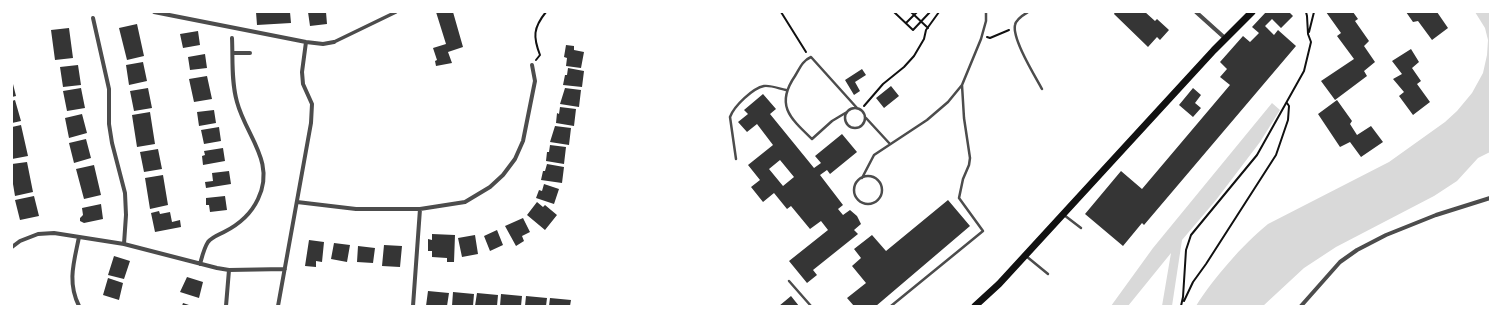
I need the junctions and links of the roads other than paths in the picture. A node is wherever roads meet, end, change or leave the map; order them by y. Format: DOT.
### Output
graph roads {
  1 [pos="154,12"];
  2 [pos="396,12"];
  3 [pos="986,12"];
  4 [pos="1028,12"];
  5 [pos="1196,12"];
  6 [pos="1252,12"];
  7 [pos="93,18"];
  8 [pos="232,38"];
  9 [pos="1226,39"];
  10 [pos="306,42"];
  11 [pos="334,42"];
  12 [pos="233,53"];
  13 [pos="250,53"];
  14 [pos="532,65"];
  15 [pos="962,85"];
  16 [pos="1042,89"];
  17 [pos="786,90"];
  18 [pos="859,109"];
  19 [pos="846,112"];
  20 [pos="866,118"];
  21 [pos="890,144"];
  22 [pos="736,159"];
  23 [pos="862,178"];
  24 [pos="1490,198"];
  25 [pos="297,202"];
  26 [pos="420,209"];
  27 [pos="1064,214"];
  28 [pos="1081,228"];
  29 [pos="79,237"];
  30 [pos="124,244"];
  31 [pos="12,247"];
  32 [pos="1025,256"];
  33 [pos="200,264"];
  34 [pos="285,269"];
  35 [pos="230,270"];
  36 [pos="1048,274"];
  37 [pos="789,281"];
  38 [pos="79,306"];
  39 [pos="226,306"];
  40 [pos="278,306"];
  41 [pos="413,306"];
  42 [pos="811,306"];
  43 [pos="891,306"];
  44 [pos="975,306"];
  45 [pos="1301,306"];
  1 -- 10 [label="street"];
  2 -- 11 [label="street"];
  3 -- 15 [label="lane"];
  4 -- 16 [label="lane"];
  5 -- 9 [label="street"];
  6 -- 9 [label="main road"];
  7 -- 30 [label="street"];
  8 -- 12 [label="street"];
  9 -- 27 [label="main road"];
  10 -- 11 [label="street"];
  10 -- 25 [label="street"];
  12 -- 13 [label="street"];
  12 -- 33 [label="street"];
  14 -- 26 [label="street"];
  15 -- 21 [label="lane"];
  15 -- 43 [label="lane"];
  17 -- 18 [label="lane"];
  17 -- 19 [label="lane"];
  17 -- 22 [label="lane"];
  18 -- 19 [label="lane"];
  18 -- 20 [label="lane"];
  19 -- 20 [label="lane"];
  20 -- 21 [label="lane"];
  21 -- 23 [label="lane"];
  23 -- 23 [label="lane"];
  24 -- 45 [label="street"];
  25 -- 26 [label="street"];
  25 -- 34 [label="street"];
  26 -- 41 [label="street"];
  27 -- 28 [label="lane"];
  27 -- 32 [label="main road"];
  29 -- 30 [label="street"];
  29 -- 31 [label="street"];
  29 -- 38 [label="street"];
  30 -- 33 [label="street"];
  32 -- 36 [label="lane"];
  32 -- 44 [label="main road"];
  33 -- 35 [label="street"];
  34 -- 35 [label="street"];
  34 -- 40 [label="street"];
  35 -- 39 [label="street"];
  37 -- 42 [label="lane"];
}
